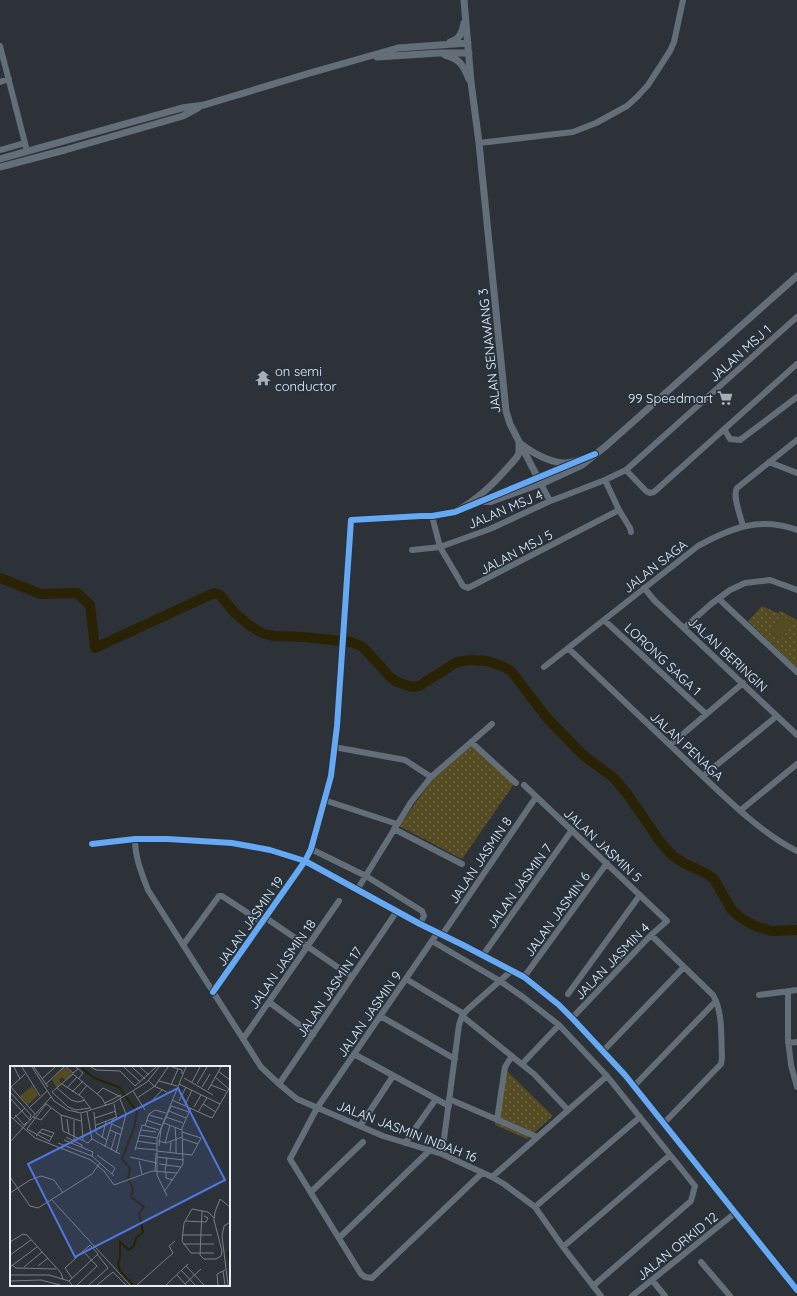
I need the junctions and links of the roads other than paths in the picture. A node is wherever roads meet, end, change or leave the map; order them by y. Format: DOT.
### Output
graph roads {
  1 [pos="464,0"];
  2 [pos="684,0"];
  3 [pos="466,19"];
  4 [pos="468,43"];
  5 [pos="428,45"];
  6 [pos="0,46"];
  7 [pos="439,53"];
  8 [pos="469,53"];
  9 [pos="364,58"];
  10 [pos="9,79"];
  11 [pos="0,82"];
  12 [pos="471,82"];
  13 [pos="204,105"];
  14 [pos="479,143"];
  15 [pos="26,147"];
  16 [pos="0,150"];
  17 [pos="0,164"];
  18 [pos="797,276"];
  19 [pos="797,317"];
  20 [pos="797,364"];
  21 [pos="796,399"];
  22 [pos="724,429"];
  23 [pos="797,440"];
  24 [pos="519,444"];
  25 [pos="595,454"];
  26 [pos="580,460"];
  27 [pos="769,462"];
  28 [pos="626,470"];
  29 [pos="797,473"];
  30 [pos="605,480"];
  31 [pos="539,481"];
  32 [pos="550,502"];
  33 [pos="619,510"];
  34 [pos="455,512"];
  35 [pos="432,516"];
  36 [pos="744,526"];
  37 [pos="797,530"];
  38 [pos="631,532"];
  39 [pos="440,547"];
  40 [pos="412,550"];
  41 [pos="644,588"];
  42 [pos="797,590"];
  43 [pos="719,599"];
  44 [pos="604,620"];
  45 [pos="684,628"];
  46 [pos="568,648"];
  47 [pos="544,667"];
  48 [pos="797,672"];
  49 [pos="743,683"];
  50 [pos="706,714"];
  51 [pos="777,716"];
  52 [pos="492,724"];
  53 [pos="797,735"];
  54 [pos="471,742"];
  55 [pos="670,745"];
  56 [pos="334,747"];
  57 [pos="797,764"];
  58 [pos="789,771"];
  59 [pos="797,774"];
  60 [pos="703,776"];
  61 [pos="431,777"];
  62 [pos="516,783"];
  63 [pos="524,785"];
  64 [pos="536,797"];
  65 [pos="324,800"];
  66 [pos="741,810"];
  67 [pos="396,827"];
  68 [pos="572,830"];
  69 [pos="135,839"];
  70 [pos="92,844"];
  71 [pos="311,849"];
  72 [pos="797,852"];
  73 [pos="305,861"];
  74 [pos="607,863"];
  75 [pos="462,864"];
  76 [pos="366,876"];
  77 [pos="357,890"];
  78 [pos="640,895"];
  79 [pos="339,901"];
  80 [pos="397,911"];
  81 [pos="264,920"];
  82 [pos="667,921"];
  83 [pos="420,924"];
  84 [pos="440,934"];
  85 [pos="651,935"];
  86 [pos="432,941"];
  87 [pos="183,945"];
  88 [pos="308,946"];
  89 [pos="483,955"];
  90 [pos="684,967"];
  91 [pos="511,971"];
  92 [pos="352,977"];
  93 [pos="524,977"];
  94 [pos="406,979"];
  95 [pos="500,981"];
  96 [pos="797,990"];
  97 [pos="788,991"];
  98 [pos="213,992"];
  99 [pos="568,994"];
  100 [pos="759,995"];
  101 [pos="716,1001"];
  102 [pos="269,1002"];
  103 [pos="463,1015"];
  104 [pos="380,1016"];
  105 [pos="572,1018"];
  106 [pos="559,1025"];
  107 [pos="313,1035"];
  108 [pos="243,1039"];
  109 [pos="797,1042"];
  110 [pos="788,1043"];
  111 [pos="603,1051"];
  112 [pos="354,1054"];
  113 [pos="512,1056"];
  114 [pos="455,1059"];
  115 [pos="522,1064"];
  116 [pos="393,1076"];
  117 [pos="607,1076"];
  118 [pos="279,1084"];
  119 [pos="634,1086"];
  120 [pos="797,1087"];
  121 [pos="436,1099"];
  122 [pos="450,1099"];
  123 [pos="449,1106"];
  124 [pos="318,1108"];
  125 [pos="568,1110"];
  126 [pos="640,1117"];
  127 [pos="497,1120"];
  128 [pos="664,1123"];
  129 [pos="360,1126"];
  130 [pos="537,1137"];
  131 [pos="364,1142"];
  132 [pos="405,1144"];
  133 [pos="430,1150"];
  134 [pos="442,1154"];
  135 [pos="670,1155"];
  136 [pos="482,1173"];
  137 [pos="492,1177"];
  138 [pos="311,1192"];
  139 [pos="535,1207"];
  140 [pos="735,1213"];
  141 [pos="339,1238"];
  142 [pos="563,1247"];
  143 [pos="701,1262"];
  144 [pos="652,1280"];
  145 [pos="593,1286"];
  146 [pos="797,1290"];
  147 [pos="601,1296"];
  148 [pos="632,1296"];
  149 [pos="665,1296"];
  150 [pos="730,1296"];
  1 -- 3 [label="street, JALAN SENAWANG 3"];
  2 -- 14 [label="street"];
  3 -- 4 [label="street, JALAN SENAWANG 3"];
  3 -- 5 [label="street"];
  4 -- 5 [label="street"];
  4 -- 8 [label="street, JALAN SENAWANG 3"];
  5 -- 9 [label="street"];
  6 -- 10 [label="street"];
  7 -- 8 [label="street"];
  7 -- 9 [label="street"];
  7 -- 12 [label="street"];
  8 -- 12 [label="street, JALAN SENAWANG 3"];
  9 -- 13 [label="street"];
  10 -- 11 [label="street"];
  10 -- 15 [label="street"];
  12 -- 14 [label="street, JALAN SENAWANG 3"];
  13 -- 15 [label="street"];
  13 -- 17 [label="street"];
  14 -- 24 [label="street, JALAN SENAWANG 3"];
  15 -- 16 [label="street"];
  15 -- 17 [label="street"];
  18 -- 25 [label="street"];
  19 -- 28 [label="street, JALAN MSJ 1"];
  20 -- 22 [label="street"];
  21 -- 22 [label="street"];
  22 -- 28 [label="street"];
  23 -- 27 [label="street"];
  24 -- 26 [label="street"];
  24 -- 31 [label="street, JALAN SENAWANG 3"];
  24 -- 34 [label="street"];
  25 -- 26 [label="street"];
  25 -- 31 [label="street"];
  26 -- 31 [label="street"];
  27 -- 29 [label="street"];
  27 -- 36 [label="street"];
  28 -- 30 [label="street, JALAN MSJ 1"];
  30 -- 32 [label="street, JALAN MSJ 4"];
  30 -- 33 [label="street"];
  31 -- 32 [label="street"];
  31 -- 34 [label="street"];
  32 -- 39 [label="street, JALAN MSJ 4"];
  33 -- 38 [label="street"];
  33 -- 39 [label="street, JALAN MSJ 5"];
  34 -- 35 [label="street"];
  35 -- 39 [label="street, JALAN MSJ 5"];
  35 -- 56 [label="street, JALAN JASMIN 19"];
  36 -- 37 [label="street, JALAN SAGA"];
  36 -- 41 [label="street, JALAN SAGA"];
  39 -- 40 [label="street, JALAN MSJ 4"];
  41 -- 44 [label="street, JALAN SAGA"];
  41 -- 45 [label="street, JALAN BERINGIN"];
  42 -- 43 [label="street"];
  43 -- 45 [label="street"];
  43 -- 48 [label="street"];
  44 -- 46 [label="street, JALAN SAGA"];
  44 -- 50 [label="street, LORONG SAGA 1"];
  45 -- 49 [label="street, JALAN BERINGIN"];
  46 -- 47 [label="street, JALAN SAGA"];
  46 -- 55 [label="street, JALAN PENAGA"];
  49 -- 50 [label="street"];
  49 -- 51 [label="street, JALAN BERINGIN"];
  50 -- 55 [label="street"];
  51 -- 53 [label="street, JALAN BERINGIN"];
  51 -- 60 [label="street"];
  52 -- 54 [label="street"];
  54 -- 61 [label="street"];
  54 -- 62 [label="street"];
  55 -- 60 [label="street, JALAN PENAGA"];
  56 -- 61 [label="street"];
  56 -- 65 [label="street, JALAN JASMIN 19"];
  57 -- 58 [label="street"];
  58 -- 59 [label="street"];
  58 -- 66 [label="street"];
  60 -- 66 [label="street, JALAN PENAGA"];
  61 -- 67 [label="street"];
  63 -- 64 [label="street, JALAN JASMIN 5"];
  64 -- 68 [label="street, JALAN JASMIN 5"];
  64 -- 84 [label="street, JALAN JASMIN 8"];
  65 -- 67 [label="street"];
  65 -- 71 [label="street, JALAN JASMIN 19"];
  66 -- 72 [label="street, JALAN PENAGA"];
  67 -- 75 [label="street"];
  67 -- 76 [label="street"];
  68 -- 74 [label="street, JALAN JASMIN 5"];
  68 -- 89 [label="street, JALAN JASMIN 7"];
  69 -- 70 [label="street"];
  69 -- 73 [label="street"];
  69 -- 87 [label="street, JALAN JASMIN INDAH 16"];
  71 -- 73 [label="street, JALAN JASMIN 19"];
  71 -- 76 [label="street"];
  73 -- 77 [label="street"];
  73 -- 81 [label="street, JALAN JASMIN 19"];
  74 -- 78 [label="street, JALAN JASMIN 5"];
  74 -- 93 [label="street, JALAN JASMIN 6"];
  76 -- 77 [label="street"];
  76 -- 83 [label="street"];
  77 -- 80 [label="street"];
  78 -- 82 [label="street, JALAN JASMIN 5"];
  78 -- 99 [label="street"];
  79 -- 88 [label="street, JALAN JASMIN 18"];
  80 -- 83 [label="street"];
  80 -- 92 [label="street, JALAN JASMIN 17"];
  81 -- 87 [label="street"];
  81 -- 88 [label="street"];
  81 -- 98 [label="street, JALAN JASMIN 19"];
  82 -- 85 [label="street, JALAN JASMIN 4"];
  83 -- 84 [label="street"];
  84 -- 86 [label="street, JALAN JASMIN 9"];
  84 -- 89 [label="street"];
  85 -- 90 [label="street"];
  85 -- 105 [label="street, JALAN JASMIN 4"];
  86 -- 94 [label="street, JALAN JASMIN 9"];
  86 -- 95 [label="street"];
  87 -- 98 [label="street, JALAN JASMIN INDAH 16"];
  88 -- 92 [label="street"];
  88 -- 102 [label="street, JALAN JASMIN 18"];
  89 -- 91 [label="street"];
  90 -- 101 [label="street"];
  90 -- 111 [label="street"];
  91 -- 93 [label="street"];
  91 -- 95 [label="street"];
  92 -- 107 [label="street, JALAN JASMIN 17"];
  93 -- 105 [label="street"];
  94 -- 103 [label="street"];
  94 -- 104 [label="street, JALAN JASMIN 9"];
  95 -- 103 [label="street"];
  95 -- 106 [label="street"];
  96 -- 97 [label="street"];
  97 -- 100 [label="street"];
  97 -- 110 [label="street"];
  98 -- 108 [label="street, JALAN JASMIN INDAH 16"];
  101 -- 119 [label="street"];
  101 -- 128 [label="street"];
  102 -- 107 [label="street"];
  102 -- 108 [label="street, JALAN JASMIN 18"];
  103 -- 113 [label="street"];
  103 -- 114 [label="street"];
  104 -- 112 [label="street, JALAN JASMIN 9"];
  104 -- 114 [label="street"];
  105 -- 111 [label="street"];
  106 -- 115 [label="street"];
  106 -- 117 [label="street"];
  107 -- 118 [label="street, JALAN JASMIN 17"];
  108 -- 118 [label="street, JALAN JASMIN INDAH 16"];
  109 -- 110 [label="street"];
  110 -- 120 [label="street"];
  111 -- 119 [label="street"];
  112 -- 116 [label="street"];
  112 -- 124 [label="street, JALAN JASMIN 9"];
  113 -- 115 [label="street"];
  113 -- 127 [label="street"];
  114 -- 122 [label="street"];
  115 -- 125 [label="street"];
  116 -- 121 [label="street"];
  116 -- 129 [label="street"];
  117 -- 125 [label="street"];
  117 -- 126 [label="street"];
  118 -- 124 [label="street, JALAN JASMIN INDAH 16"];
  119 -- 128 [label="street"];
  121 -- 123 [label="street"];
  121 -- 132 [label="street"];
  122 -- 123 [label="street"];
  122 -- 127 [label="street"];
  123 -- 134 [label="street"];
  124 -- 129 [label="street, JALAN JASMIN INDAH 16"];
  124 -- 138 [label="street, JALAN JASMIN 9"];
  125 -- 130 [label="street"];
  126 -- 135 [label="street"];
  126 -- 139 [label="street"];
  127 -- 130 [label="street"];
  128 -- 140 [label="street"];
  129 -- 132 [label="street, JALAN JASMIN INDAH 16"];
  130 -- 137 [label="street"];
  131 -- 138 [label="street"];
  132 -- 133 [label="street, JALAN JASMIN INDAH 16"];
  133 -- 134 [label="street, JALAN JASMIN INDAH 16"];
  133 -- 141 [label="street"];
  134 -- 136 [label="street, JALAN JASMIN INDAH 16"];
  135 -- 142 [label="street"];
  135 -- 145 [label="street"];
  136 -- 137 [label="street, JALAN JASMIN INDAH 16"];
  136 -- 141 [label="street"];
  137 -- 139 [label="street, JALAN JASMIN INDAH 16"];
  138 -- 141 [label="street"];
  139 -- 142 [label="street, JALAN JASMIN INDAH 16"];
  140 -- 144 [label="street, JALAN ORKID 12"];
  140 -- 146 [label="street"];
  142 -- 145 [label="street, JALAN JASMIN INDAH 16"];
  143 -- 150 [label="street"];
  144 -- 148 [label="street, JALAN ORKID 12"];
  144 -- 149 [label="street"];
  145 -- 147 [label="street, JALAN JASMIN INDAH 16"];
}
